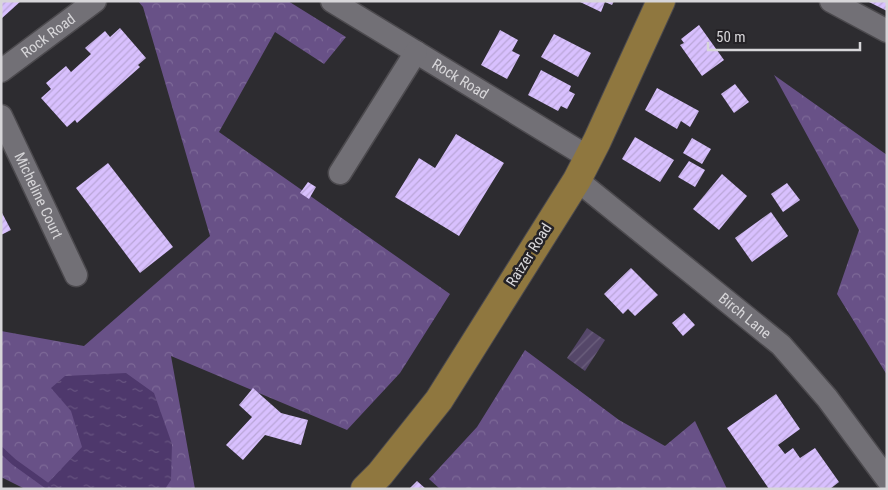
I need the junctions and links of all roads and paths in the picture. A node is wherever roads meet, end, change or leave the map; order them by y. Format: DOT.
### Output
graph roads {
  1 [pos="95,1"];
  2 [pos="332,1"];
  3 [pos="660,1"];
  4 [pos="831,1"];
  5 [pos="887,32"];
  6 [pos="416,52"];
  7 [pos="1,71"];
  8 [pos="1,116"];
  9 [pos="582,168"];
  10 [pos="340,173"];
  11 [pos="76,275"];
  12 [pos="887,479"];
  13 [pos="365,489"];
  1 -- 7 [label="street, Rock Road"];
  2 -- 6 [label="street, Rock Road"];
  3 -- 9 [label="main road, Ratzer Road"];
  4 -- 5 [label="street"];
  6 -- 9 [label="street, Rock Road"];
  6 -- 10 [label="street"];
  8 -- 11 [label="street, Micheline Court"];
  9 -- 12 [label="street, Birch Lane"];
  9 -- 13 [label="main road, Ratzer Road"];
}
